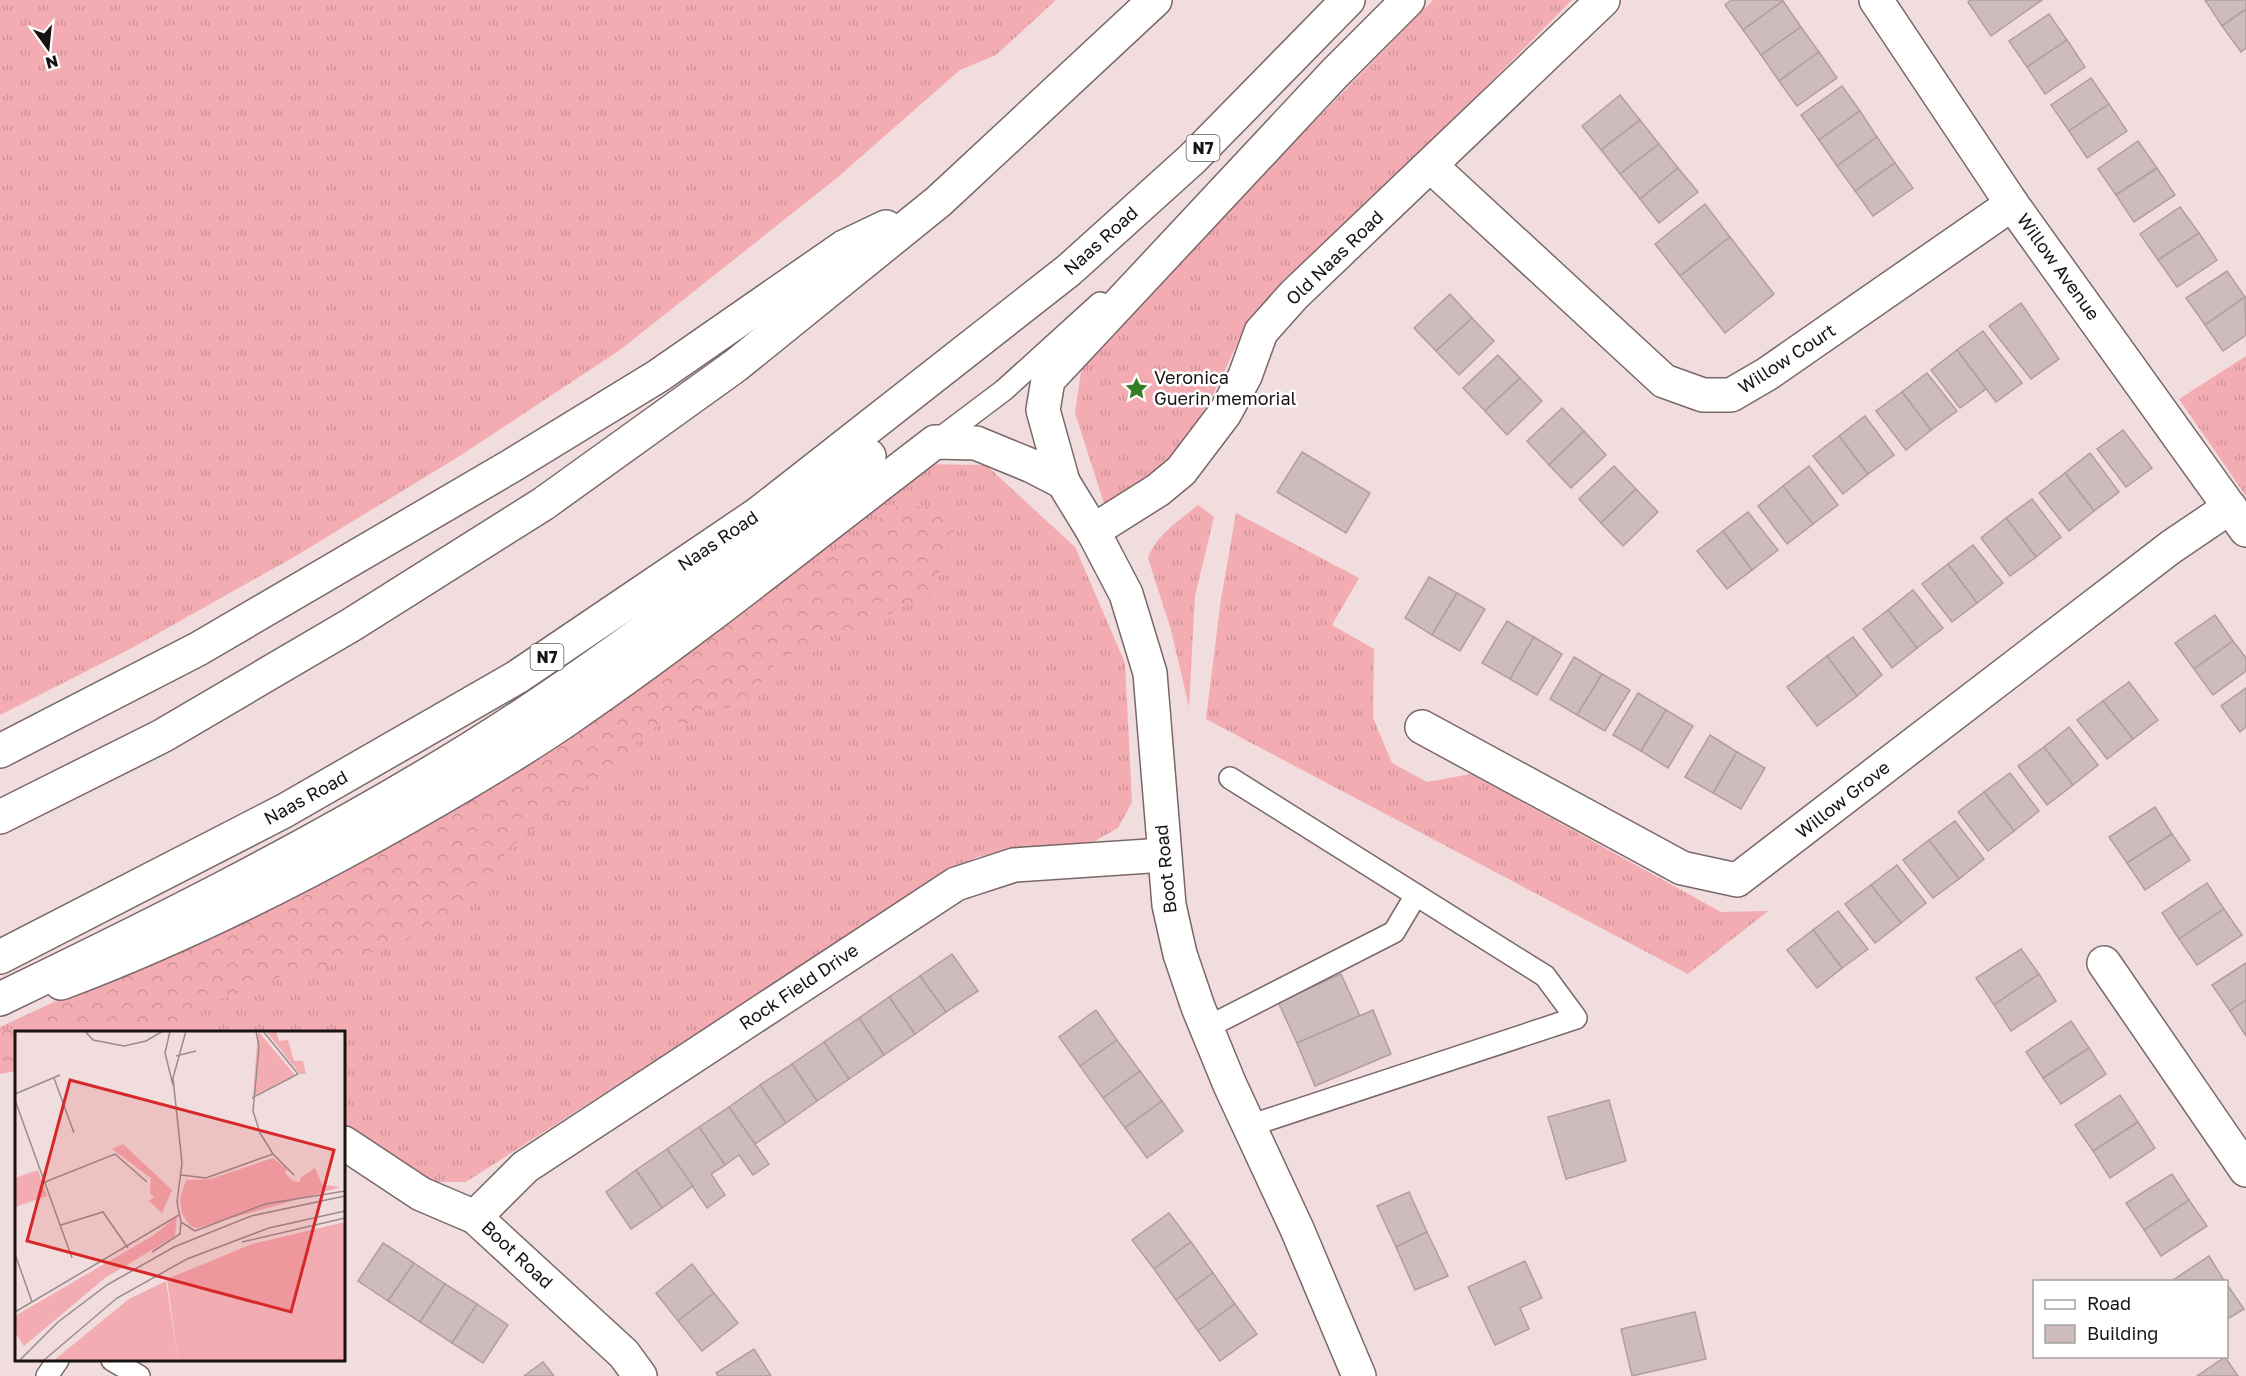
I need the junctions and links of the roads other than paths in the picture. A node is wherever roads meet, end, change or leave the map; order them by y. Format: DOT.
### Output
graph roads {
  1 [pos="1155,0"];
  2 [pos="1348,0"];
  3 [pos="1408,0"];
  4 [pos="1604,0"];
  5 [pos="1876,0"];
  6 [pos="1431,166"];
  7 [pos="1222,195"];
  8 [pos="939,201"];
  9 [pos="2012,204"];
  10 [pos="1049,286"];
  11 [pos="935,442"];
  12 [pos="1063,482"];
  13 [pos="2238,518"];
  14 [pos="1093,531"];
  15 [pos="1422,727"];
  16 [pos="0,751"];
  17 [pos="1230,778"];
  18 [pos="0,817"];
  19 [pos="1164,855"];
  20 [pos="1416,895"];
  21 [pos="0,957"];
  22 [pos="2104,963"];
  23 [pos="0,999"];
  24 [pos="0,1006"];
  25 [pos="1206,1028"];
  26 [pos="1249,1126"];
  27 [pos="345,1144"];
  28 [pos="2246,1170"];
  29 [pos="475,1217"];
  30 [pos="57,1361"];
  31 [pos="115,1361"];
  32 [pos="47,1376"];
  33 [pos="139,1376"];
  34 [pos="640,1376"];
  35 [pos="1359,1376"];
  1 -- 8 [label="main road"];
  2 -- 10 [label="main road, Naas Road / N7"];
  3 -- 7 [label="main road, Boot Road"];
  4 -- 6 [label="main road, Old Naas Road"];
  5 -- 9 [label="main road, Willow Avenue"];
  6 -- 9 [label="main road, Willow Court"];
  6 -- 14 [label="main road, Old Naas Road"];
  7 -- 11 [label="lane"];
  7 -- 12 [label="main road, Boot Road"];
  8 -- 16 [label="main road"];
  8 -- 18 [label="main road"];
  9 -- 13 [label="main road, Willow Avenue"];
  10 -- 21 [label="main road, Naas Road / N7"];
  10 -- 23 [label="main road"];
  11 -- 12 [label="main road"];
  11 -- 24 [label="main road"];
  12 -- 14 [label="main road, Boot Road"];
  13 -- 15 [label="main road, Willow Grove"];
  14 -- 19 [label="main road, Boot Road"];
  17 -- 20 [label="lane"];
  19 -- 25 [label="main road, Boot Road"];
  19 -- 29 [label="main road, Rock Field Drive"];
  20 -- 25 [label="lane"];
  20 -- 26 [label="lane"];
  22 -- 28 [label="main road"];
  25 -- 26 [label="main road, Boot Road"];
  26 -- 35 [label="main road, Boot Road"];
  27 -- 29 [label="main road, Boot Road"];
  29 -- 34 [label="main road, Boot Road"];
  30 -- 32 [label="lane"];
  31 -- 33 [label="lane"];
}
